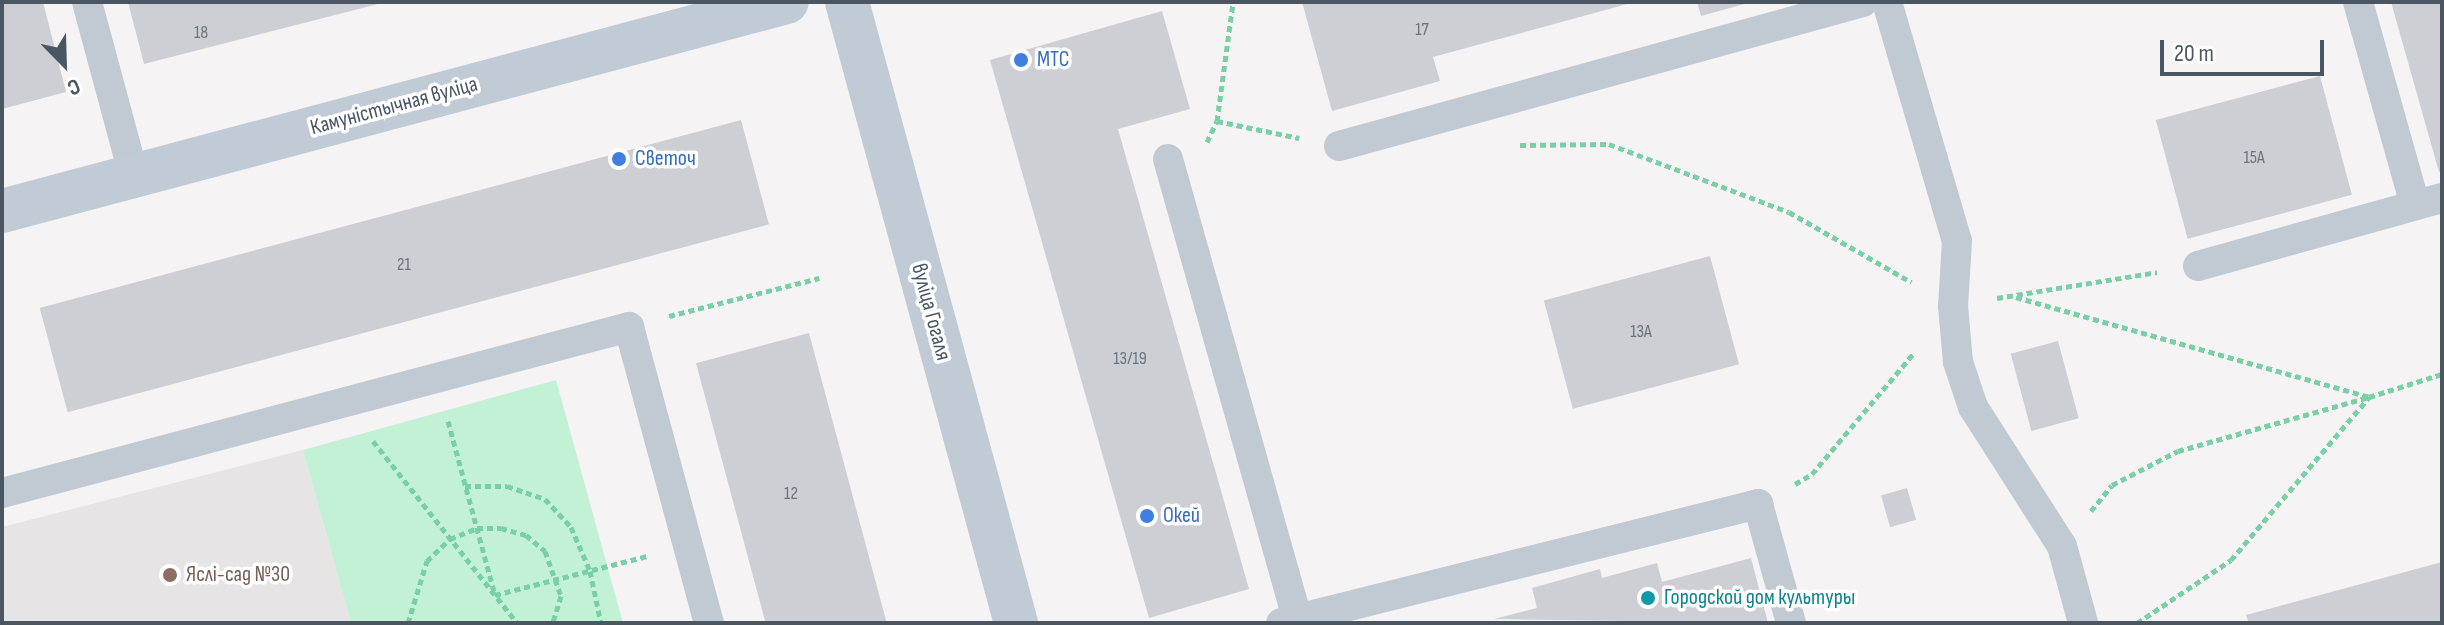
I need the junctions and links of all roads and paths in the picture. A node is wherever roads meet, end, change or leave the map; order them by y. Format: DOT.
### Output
graph roads {
  1 [pos="87,2"];
  2 [pos="787,2"];
  3 [pos="847,2"];
  4 [pos="1233,2"];
  5 [pos="1863,2"];
  6 [pos="1887,2"];
  7 [pos="2358,2"];
  8 [pos="1217,121"];
  9 [pos="1514,145"];
  10 [pos="1339,146"];
  11 [pos="1168,159"];
  12 [pos="134,176"];
  13 [pos="1179,199"];
  14 [pos="2429,201"];
  15 [pos="2,211"];
  16 [pos="2198,266"];
  17 [pos="819,278"];
  18 [pos="2011,296"];
  19 [pos="1953,306"];
  20 [pos="629,327"];
  21 [pos="2442,374"];
  22 [pos="436,378"];
  23 [pos="2369,397"];
  24 [pos="343,402"];
  25 [pos="465,486"];
  26 [pos="2,493"];
  27 [pos="1758,504"];
  28 [pos="477,528"];
  29 [pos="450,539"];
  30 [pos="2062,546"];
  31 [pos="660,553"];
  32 [pos="590,571"];
  33 [pos="558,579"];
  34 [pos="495,595"];
  35 [pos="1289,621"];
  36 [pos="408,623"];
  37 [pos="517,623"];
  38 [pos="553,623"];
  39 [pos="601,623"];
  40 [pos="709,623"];
  41 [pos="1016,623"];
  42 [pos="1791,623"];
  43 [pos="2083,623"];
  44 [pos="2137,623"];
  1 -- 12 [label="lane"];
  2 -- 12 [label="main road, Камуністычная вуліца"];
  3 -- 41 [label="main road, вуліца Гогаля"];
  4 -- 8 [label="path"];
  5 -- 10 [label="lane"];
  6 -- 19 [label="lane"];
  7 -- 14 [label="lane"];
  8 -- 10 [label="path"];
  8 -- 13 [label="path"];
  9 -- 19 [label="path"];
  11 -- 13 [label="lane"];
  12 -- 15 [label="main road, Камуністычная вуліца"];
  13 -- 35 [label="lane"];
  14 -- 16 [label="lane"];
  16 -- 18 [label="path"];
  17 -- 20 [label="path"];
  18 -- 19 [label="path"];
  18 -- 23 [label="path"];
  19 -- 27 [label="path"];
  19 -- 30 [label="lane"];
  20 -- 22 [label="lane"];
  20 -- 40 [label="lane"];
  21 -- 23 [label="path"];
  22 -- 24 [label="lane"];
  22 -- 25 [label="path"];
  23 -- 30 [label="path"];
  23 -- 44 [label="path"];
  24 -- 26 [label="lane"];
  24 -- 29 [label="path"];
  25 -- 28 [label="path"];
  25 -- 32 [label="path"];
  27 -- 35 [label="lane"];
  27 -- 42 [label="lane"];
  28 -- 29 [label="path"];
  28 -- 33 [label="path"];
  28 -- 34 [label="path"];
  29 -- 34 [label="path"];
  29 -- 36 [label="path"];
  30 -- 43 [label="lane"];
  31 -- 32 [label="path"];
  32 -- 33 [label="path"];
  32 -- 39 [label="path"];
  33 -- 34 [label="path"];
  33 -- 38 [label="path"];
  34 -- 37 [label="path"];
}
